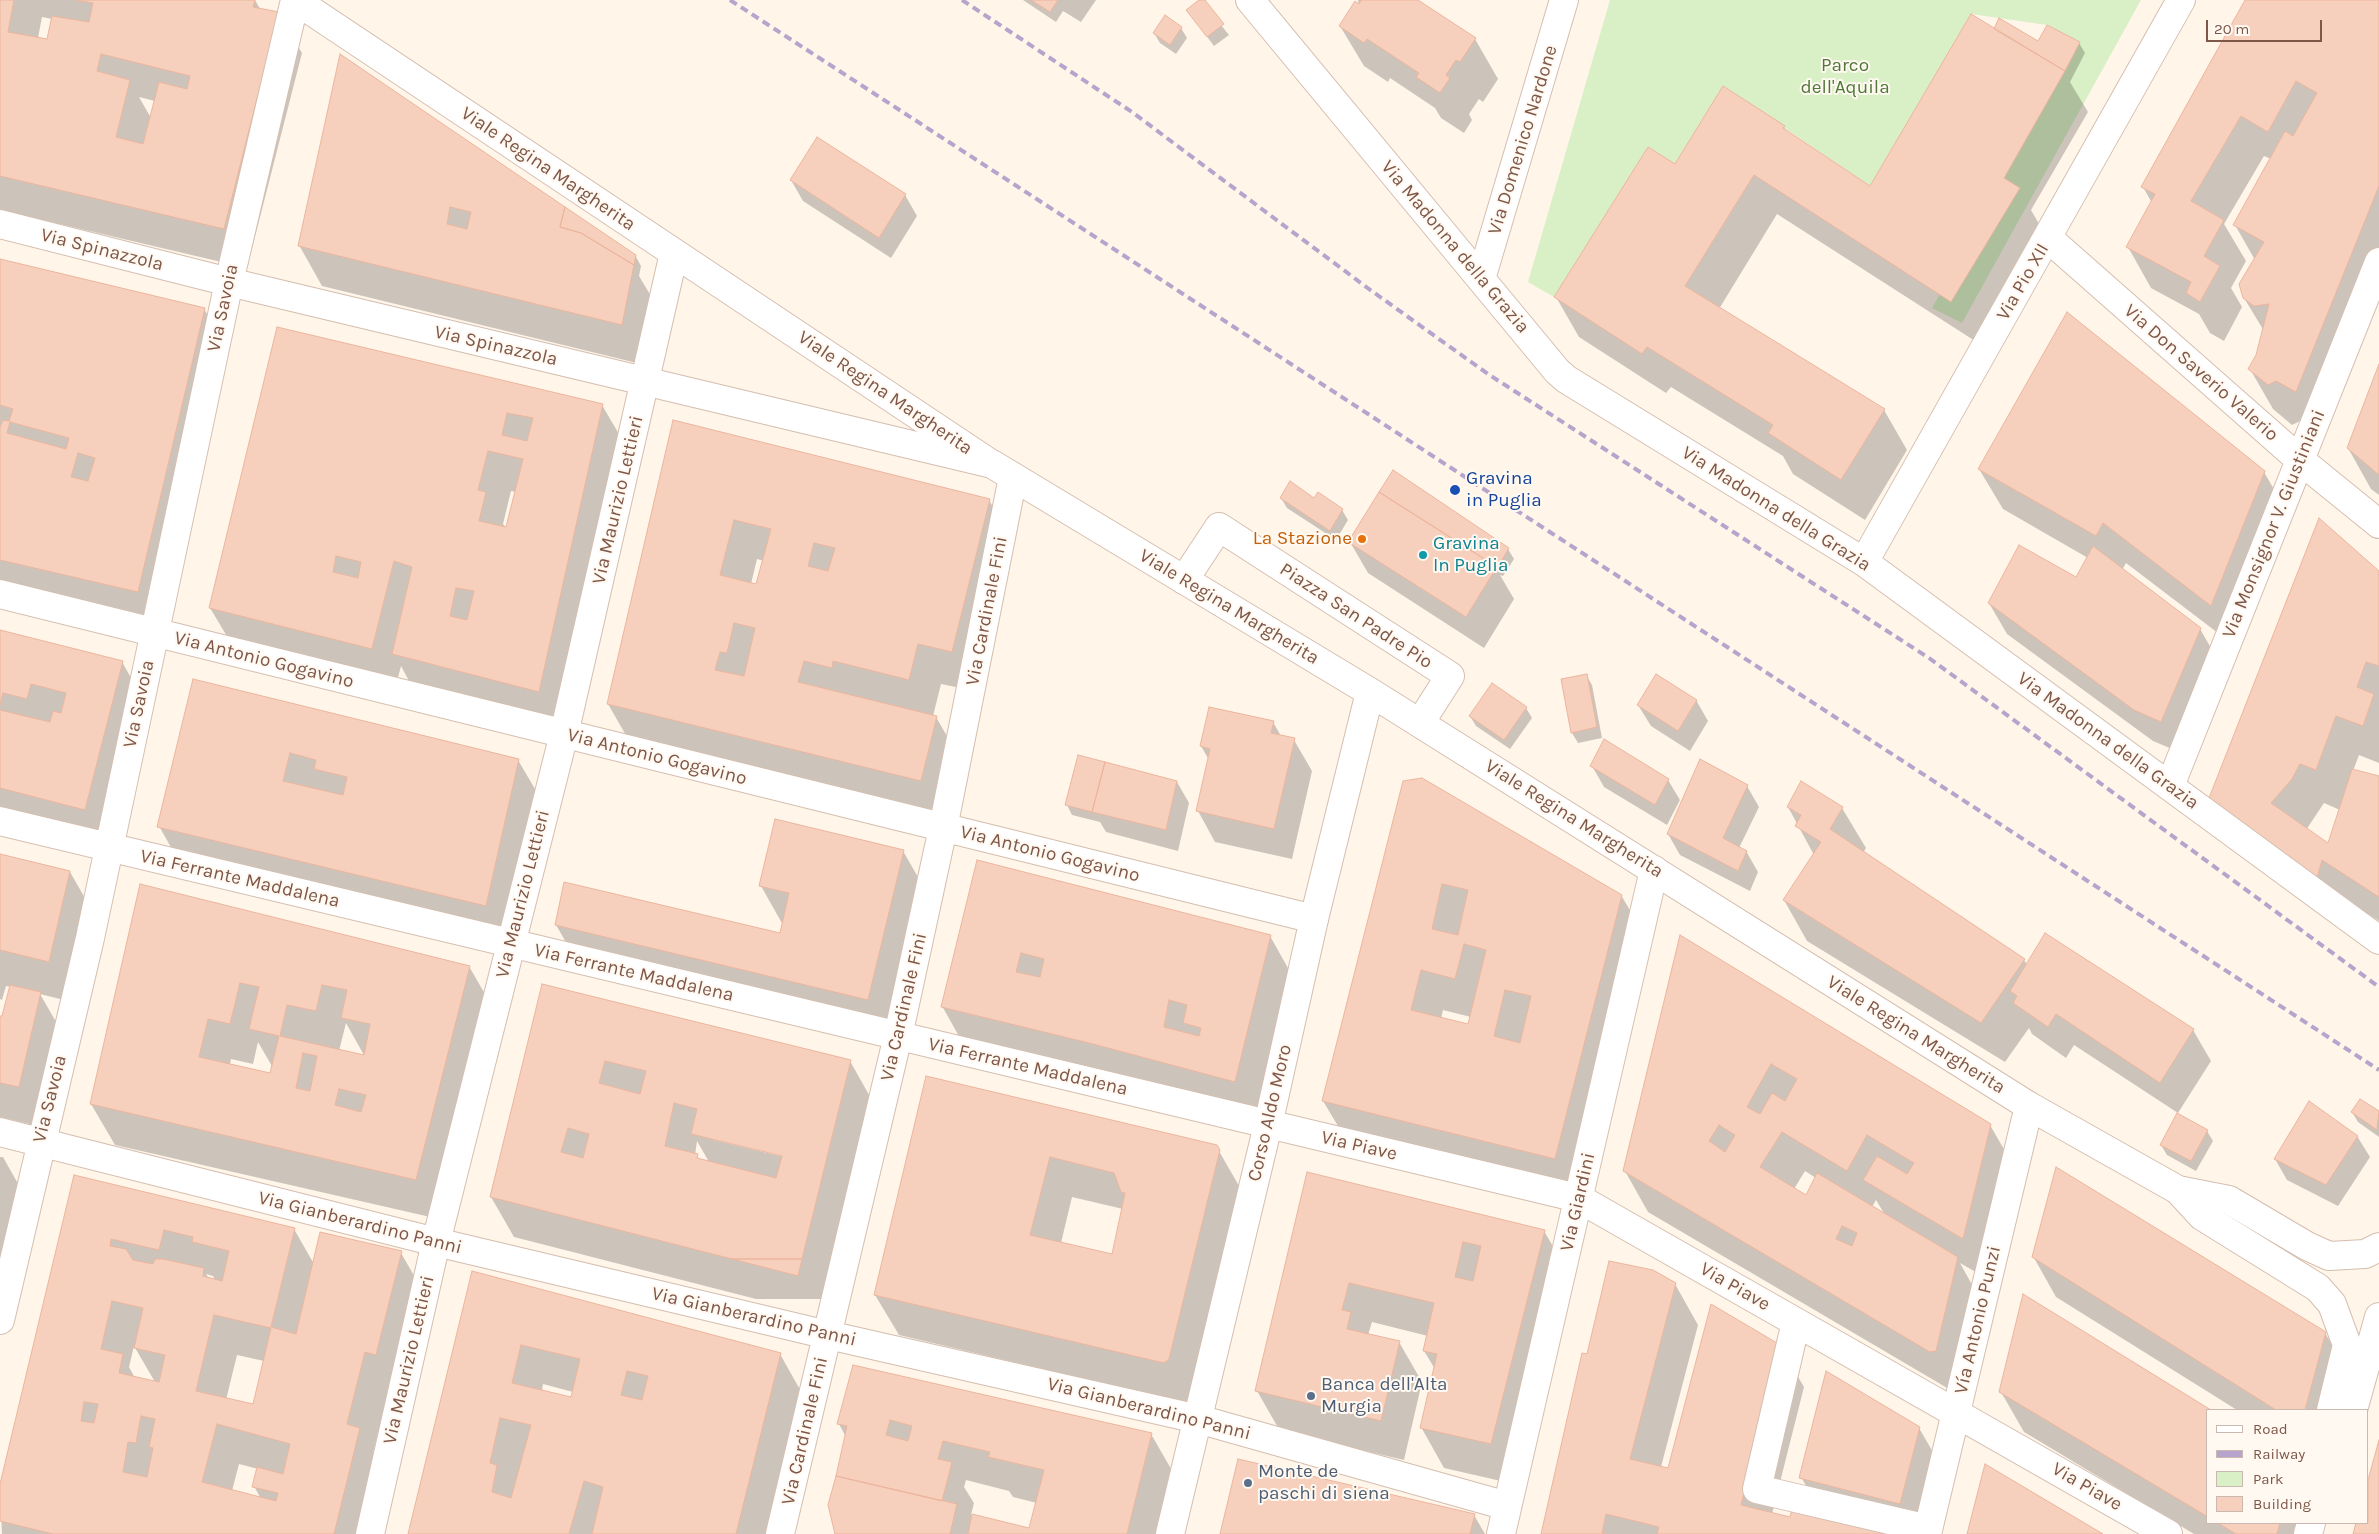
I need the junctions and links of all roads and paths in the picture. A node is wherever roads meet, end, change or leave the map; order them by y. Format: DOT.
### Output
graph roads {
  1 [pos="295,0"];
  2 [pos="1250,0"];
  3 [pos="1564,0"];
  4 [pos="2181,0"];
  5 [pos="0,224"];
  6 [pos="2048,238"];
  7 [pos="674,253"];
  8 [pos="2379,262"];
  9 [pos="1481,279"];
  10 [pos="229,282"];
  11 [pos="645,382"];
  12 [pos="2300,460"];
  13 [pos="1003,471"];
  14 [pos="2379,524"];
  15 [pos="1864,562"];
  16 [pos="1184,580"];
  17 [pos="0,594"];
  18 [pos="154,632"];
  19 [pos="1370,692"];
  20 [pos="1420,723"];
  21 [pos="564,734"];
  22 [pos="2170,786"];
  23 [pos="0,821"];
  24 [pos="943,828"];
  25 [pos="109,847"];
  26 [pos="1654,870"];
  27 [pos="1314,919"];
  28 [pos="2379,940"];
  29 [pos="510,943"];
  30 [pos="898,1036"];
  31 [pos="2029,1106"];
  32 [pos="1268,1124"];
  33 [pos="0,1132"];
  34 [pos="40,1143"];
  35 [pos="2178,1190"];
  36 [pos="1578,1198"];
  37 [pos="436,1242"];
  38 [pos="2379,1247"];
  39 [pos="2379,1317"];
  40 [pos="0,1320"];
  41 [pos="1796,1322"];
  42 [pos="828,1335"];
  43 [pos="2331,1409"];
  44 [pos="2353,1409"];
  45 [pos="1956,1412"];
  46 [pos="1198,1419"];
  47 [pos="1507,1506"];
  48 [pos="1927,1532"];
  49 [pos="370,1534"];
  50 [pos="780,1534"];
  51 [pos="1170,1534"];
  52 [pos="1501,1534"];
  53 [pos="2168,1534"];
  1 -- 7 [label="street, Viale Regina Margherita"];
  1 -- 10 [label="street, Via Savoia"];
  2 -- 9 [label="street, Via Madonna della Grazia"];
  3 -- 9 [label="street, Via Domenico Nardone"];
  4 -- 6 [label="street, Via Pio XII"];
  5 -- 10 [label="street, Via Spinazzola"];
  6 -- 12 [label="street, Via Don Saverio Valerio"];
  6 -- 15 [label="street, Via Pio XII"];
  7 -- 11 [label="street, Via Maurizio Lettieri"];
  7 -- 13 [label="street, Viale Regina Margherita"];
  8 -- 12 [label="street, Via Monsignor V. Giustiniani"];
  9 -- 15 [label="street, Via Madonna della Grazia"];
  10 -- 11 [label="street, Via Spinazzola"];
  10 -- 18 [label="street, Via Savoia"];
  11 -- 13 [label="street, Via Spinazzola"];
  11 -- 21 [label="street, Via Maurizio Lettieri"];
  12 -- 14 [label="street, Via Don Saverio Valerio"];
  12 -- 22 [label="street, Via Monsignor V. Giustiniani"];
  13 -- 16 [label="street, Viale Regina Margherita"];
  13 -- 24 [label="street, Via Cardinale Fini"];
  15 -- 22 [label="street, Via Madonna della Grazia"];
  16 -- 19 [label="street, Viale Regina Margherita"];
  16 -- 20 [label="street, Piazza San Padre Pio"];
  17 -- 18 [label="street, Via Antonio Gogavino"];
  18 -- 21 [label="street, Via Antonio Gogavino"];
  18 -- 25 [label="street, Via Savoia"];
  19 -- 20 [label="street, Viale Regina Margherita"];
  19 -- 27 [label="street, Corso Aldo Moro"];
  20 -- 26 [label="street, Viale Regina Margherita"];
  21 -- 24 [label="street, Via Antonio Gogavino"];
  21 -- 29 [label="street, Via Maurizio Lettieri"];
  22 -- 28 [label="street, Via Madonna della Grazia"];
  23 -- 25 [label="street, Via Ferrante Maddalena"];
  24 -- 27 [label="street, Via Antonio Gogavino"];
  24 -- 30 [label="street, Via Cardinale Fini"];
  25 -- 29 [label="street, Via Ferrante Maddalena"];
  25 -- 34 [label="street, Via Savoia"];
  26 -- 31 [label="street, Viale Regina Margherita"];
  26 -- 36 [label="street, Via Giardini"];
  27 -- 32 [label="street, Corso Aldo Moro"];
  29 -- 30 [label="street, Via Ferrante Maddalena"];
  29 -- 37 [label="street, Via Maurizio Lettieri"];
  30 -- 32 [label="street, Via Ferrante Maddalena"];
  30 -- 42 [label="street, Via Cardinale Fini"];
  31 -- 35 [label="street, Viale Regina Margherita"];
  31 -- 45 [label="street, Vía Antonio Punzi"];
  32 -- 36 [label="street, Via Piave"];
  32 -- 46 [label="street, Corso Aldo Moro"];
  33 -- 34 [label="street, Via Gianberardino Panni"];
  34 -- 37 [label="street, Via Gianberardino Panni"];
  34 -- 40 [label="street, Via Savoia"];
  35 -- 38 [label="street, Viale Regina Margherita"];
  35 -- 43 [label="street, Viale Regina Margherita"];
  36 -- 41 [label="street, Via Piave"];
  36 -- 47 [label="street, Via Giardini"];
  37 -- 42 [label="street, Via Gianberardino Panni"];
  37 -- 49 [label="street, Via Maurizio Lettieri"];
  39 -- 44 [label="street"];
  41 -- 45 [label="street, Via Piave"];
  41 -- 48 [label="street"];
  42 -- 46 [label="street, Via Gianberardino Panni"];
  42 -- 50 [label="street, Via Cardinale Fini"];
  45 -- 48 [label="street, Vía Antonio Punzi"];
  45 -- 53 [label="street, Via Piave"];
  46 -- 47 [label="street, Via Gianberardino Panni"];
  46 -- 51 [label="street, Corso Aldo Moro"];
  47 -- 52 [label="street, Via Giardini"];
}
